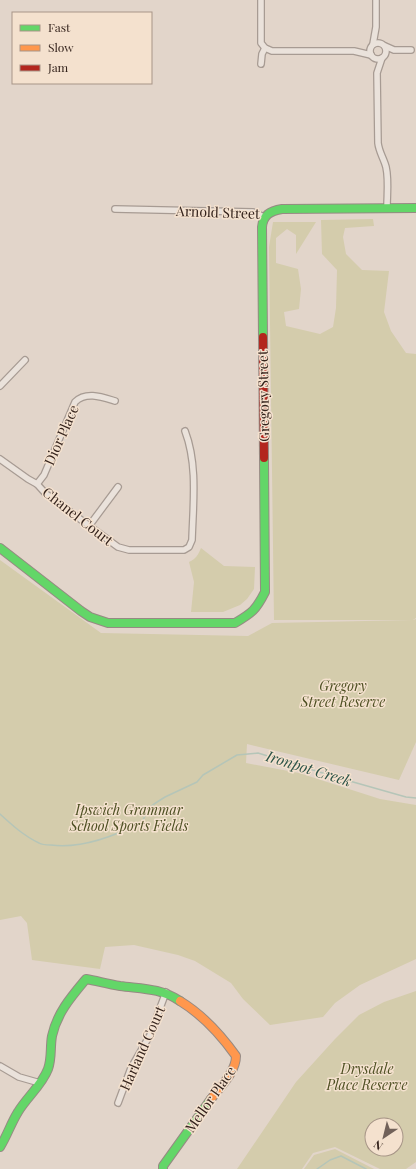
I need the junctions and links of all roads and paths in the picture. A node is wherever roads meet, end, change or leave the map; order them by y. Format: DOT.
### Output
graph roads {
  1 [pos="261,0"];
  2 [pos="376,0"];
  3 [pos="376,27"];
  4 [pos="372,44"];
  5 [pos="383,44"];
  6 [pos="265,48"];
  7 [pos="400,50"];
  8 [pos="411,50"];
  9 [pos="354,51"];
  10 [pos="371,56"];
  11 [pos="383,57"];
  12 [pos="261,64"];
  13 [pos="378,73"];
  14 [pos="387,208"];
  15 [pos="416,208"];
  16 [pos="115,209"];
  17 [pos="264,217"];
  18 [pos="25,360"];
  19 [pos="0,386"];
  20 [pos="115,401"];
  21 [pos="185,431"];
  22 [pos="0,459"];
  23 [pos="37,484"];
  24 [pos="118,488"];
  25 [pos="89,526"];
  26 [pos="0,548"];
  27 [pos="166,992"];
  28 [pos="0,1066"];
  29 [pos="40,1083"];
  30 [pos="118,1103"];
  31 [pos="0,1147"];
  32 [pos="163,1169"];
  1 -- 6 [label="street"];
  2 -- 3 [label="street"];
  3 -- 4 [label="street"];
  3 -- 5 [label="street"];
  4 -- 5 [label="street"];
  4 -- 9 [label="street"];
  4 -- 10 [label="street"];
  5 -- 7 [label="street"];
  5 -- 11 [label="street"];
  6 -- 9 [label="street"];
  6 -- 12 [label="street"];
  7 -- 8 [label="street"];
  7 -- 11 [label="street"];
  9 -- 10 [label="street"];
  10 -- 11 [label="street"];
  10 -- 13 [label="street"];
  11 -- 13 [label="street"];
  13 -- 14 [label="street"];
  14 -- 15 [label="main road, Arnold Street"];
  14 -- 17 [label="main road, Arnold Street"];
  16 -- 17 [label="street, Arnold Street"];
  17 -- 26 [label="main road, Gregory Street"];
  18 -- 19 [label="street"];
  20 -- 23 [label="street, Dior Place"];
  21 -- 25 [label="street, Chanel Court"];
  22 -- 23 [label="street, Chanel Court"];
  23 -- 25 [label="street, Chanel Court"];
  24 -- 25 [label="street"];
  27 -- 29 [label="main road, Mellor Place"];
  27 -- 30 [label="street, Harland Court"];
  27 -- 32 [label="main road, Mellor Place"];
  28 -- 29 [label="street"];
  29 -- 31 [label="main road"];
}
